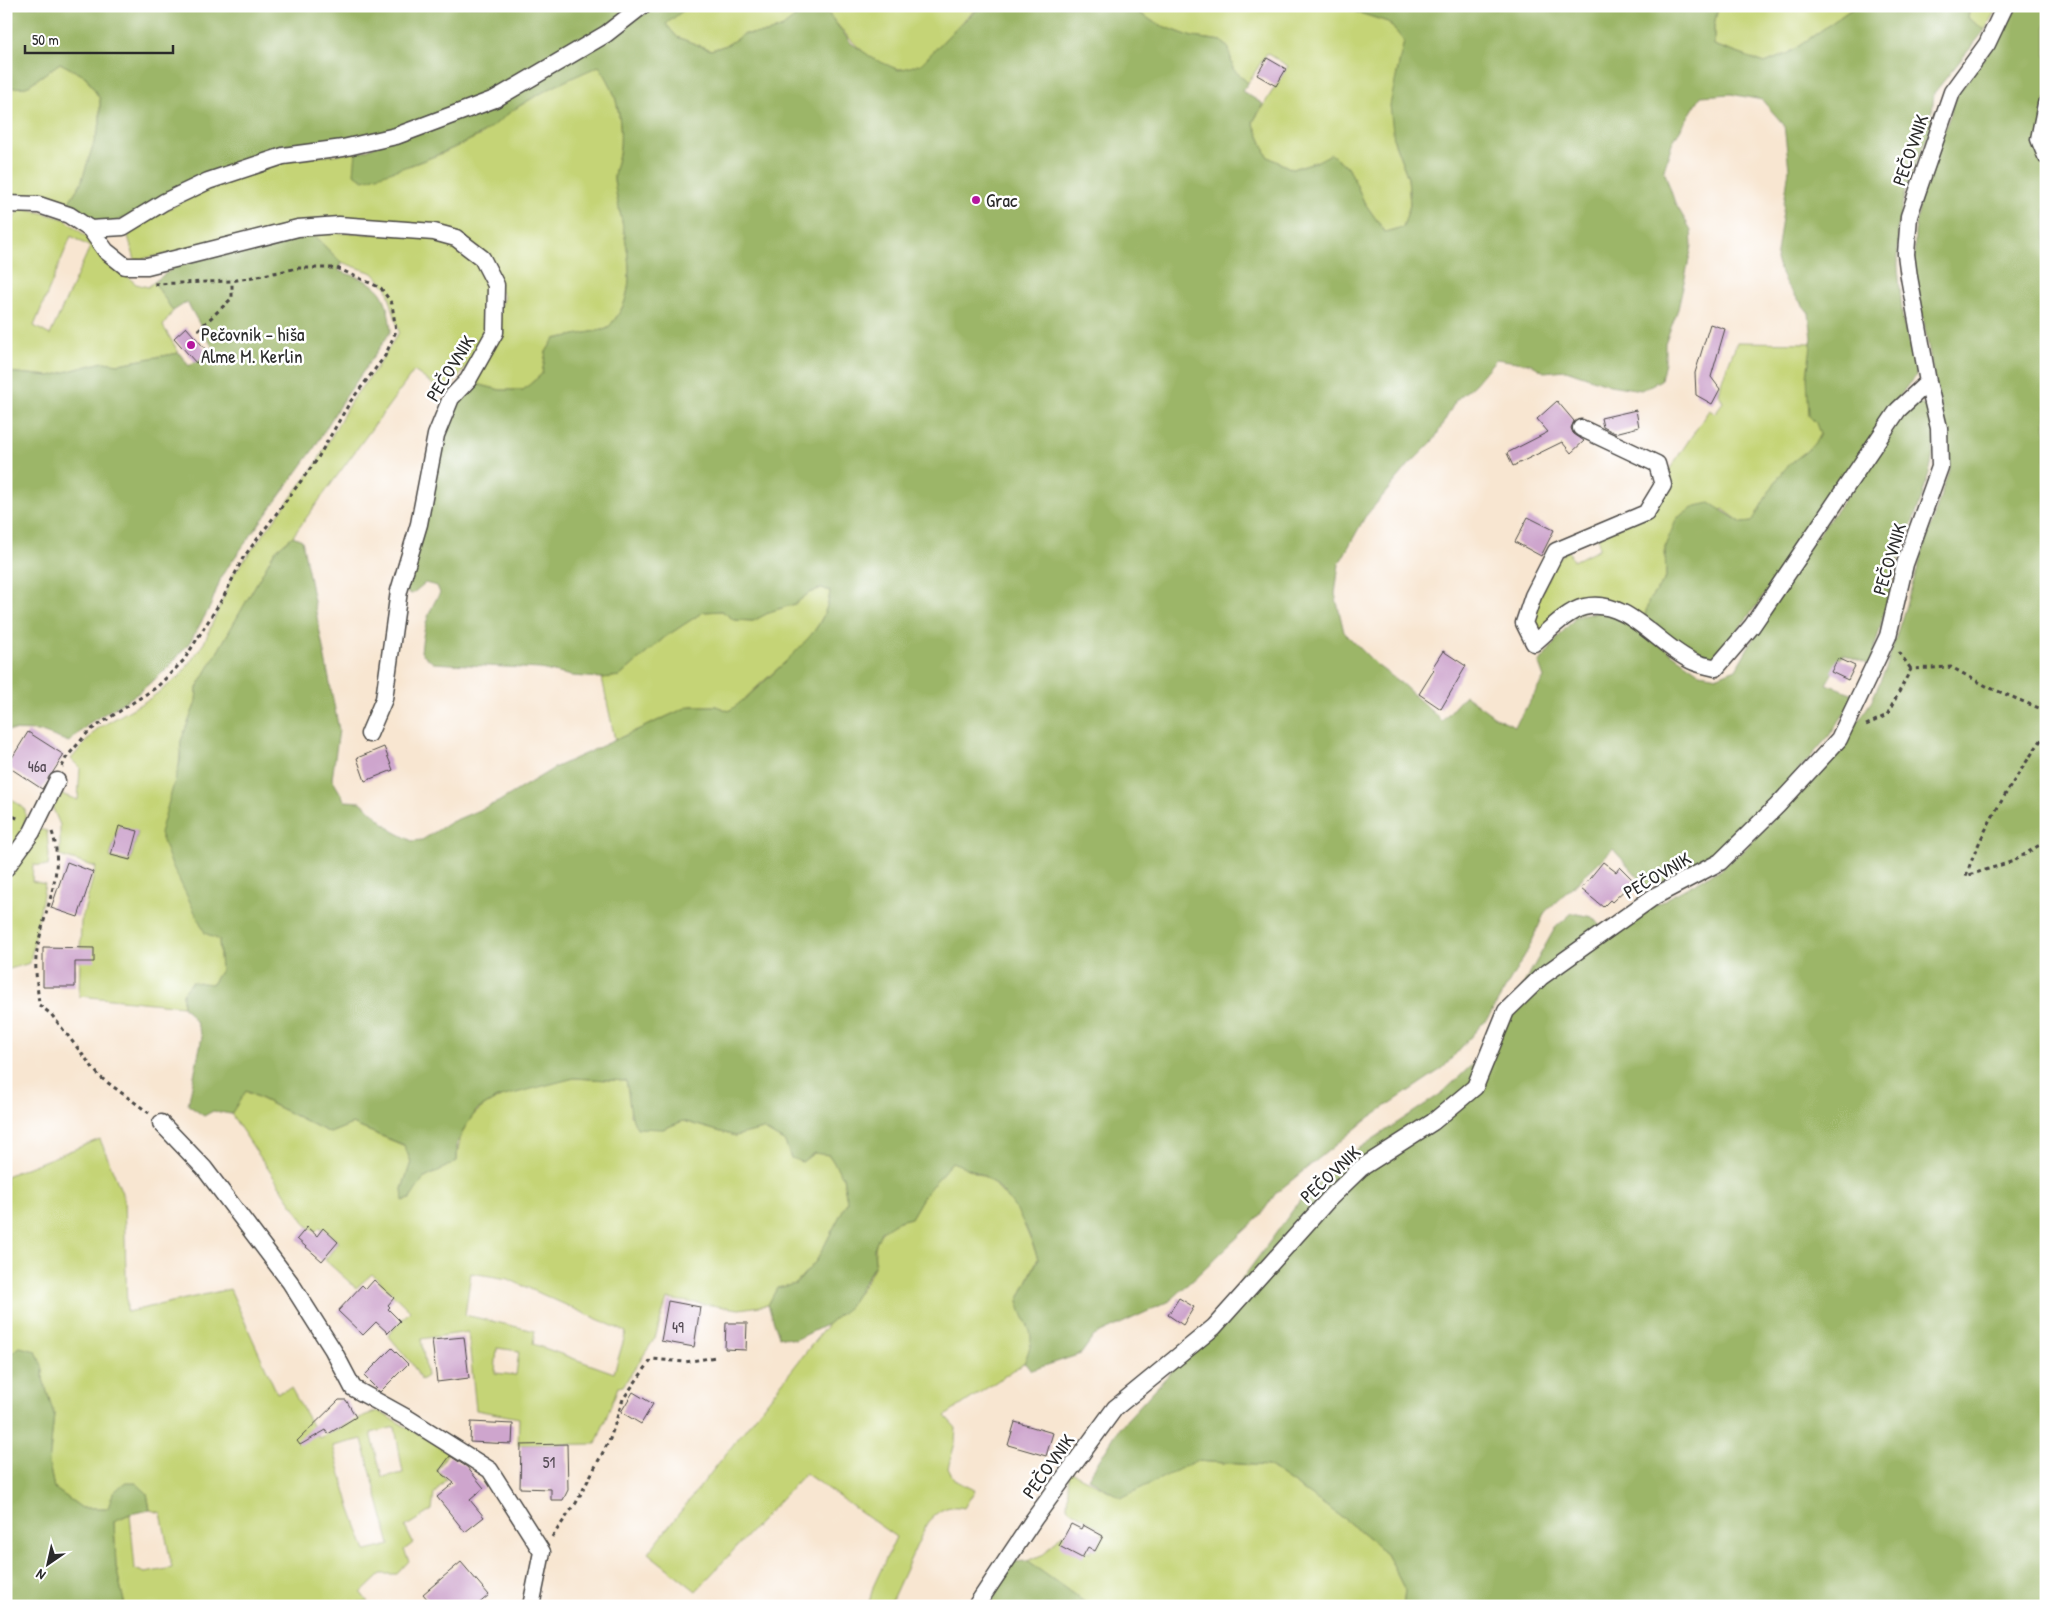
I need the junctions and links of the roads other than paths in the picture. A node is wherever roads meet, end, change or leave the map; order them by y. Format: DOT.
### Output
graph roads {
  1 [pos="642,6"];
  2 [pos="2006,6"];
  3 [pos="2046,104"];
  4 [pos="2046,156"];
  5 [pos="6,204"];
  6 [pos="90,228"];
  7 [pos="1928,382"];
  8 [pos="1581,428"];
  9 [pos="369,734"];
  10 [pos="57,781"];
  11 [pos="6,868"];
  12 [pos="161,1122"];
  13 [pos="531,1606"];
  14 [pos="976,1606"];
  1 -- 6 [label="street"];
  2 -- 7 [label="street, PEČOVNIK"];
  3 -- 4 [label="street"];
  5 -- 6 [label="street, PEČOVNIK"];
  6 -- 9 [label="street, PEČOVNIK"];
  7 -- 8 [label="street"];
  7 -- 14 [label="street, PEČOVNIK"];
  10 -- 11 [label="street"];
  12 -- 13 [label="street"];
}
